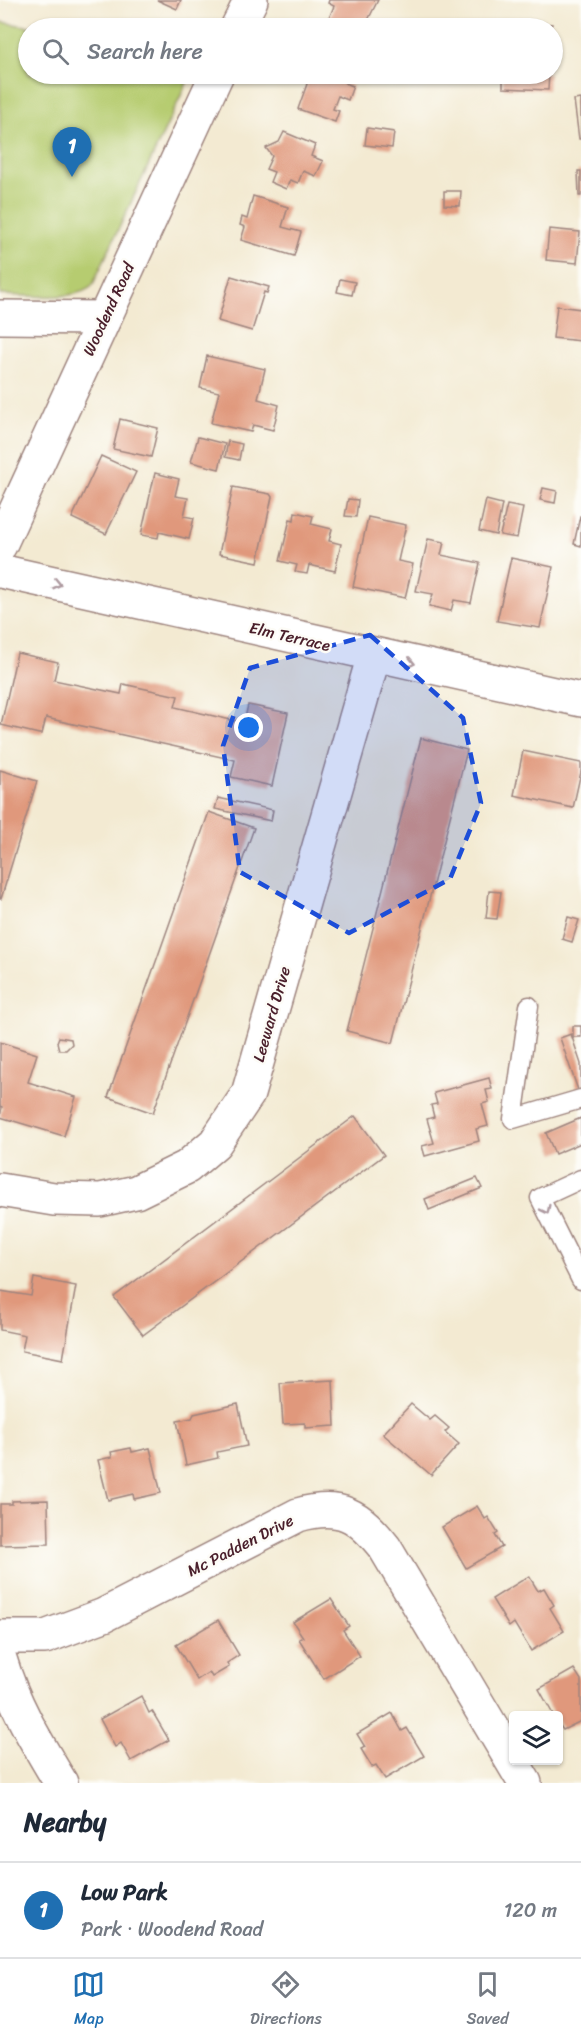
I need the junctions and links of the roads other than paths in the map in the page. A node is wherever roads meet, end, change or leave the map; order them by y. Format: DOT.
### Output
graph roads {
  1 [pos="251,0"];
  2 [pos="242,18"];
  3 [pos="212,84"];
  4 [pos="0,316"];
  5 [pos="104,318"];
  6 [pos="0,545"];
  7 [pos="0,571"];
  8 [pos="374,655"];
  9 [pos="581,700"];
  10 [pos="529,1006"];
  11 [pos="581,1099"];
  12 [pos="581,1179"];
  13 [pos="0,1190"];
  14 [pos="581,1280"];
  15 [pos="0,1637"];
  16 [pos="0,1659"];
  17 [pos="61,1783"];
  18 [pos="525,1783"];
  1 -- 2 [label="street"];
  3 -- 5 [label="street, Woodend Road"];
  4 -- 5 [label="street"];
  5 -- 6 [label="street, Woodend Road"];
  7 -- 8 [label="street, Elm Terrace, one-way"];
  8 -- 9 [label="street, Elm Terrace, one-way"];
  8 -- 13 [label="street, Leeward Drive"];
  10 -- 11 [label="lane"];
  12 -- 14 [label="lane, one-way"];
  15 -- 18 [label="street, Mc Padden Drive"];
  16 -- 17 [label="street"];
}
